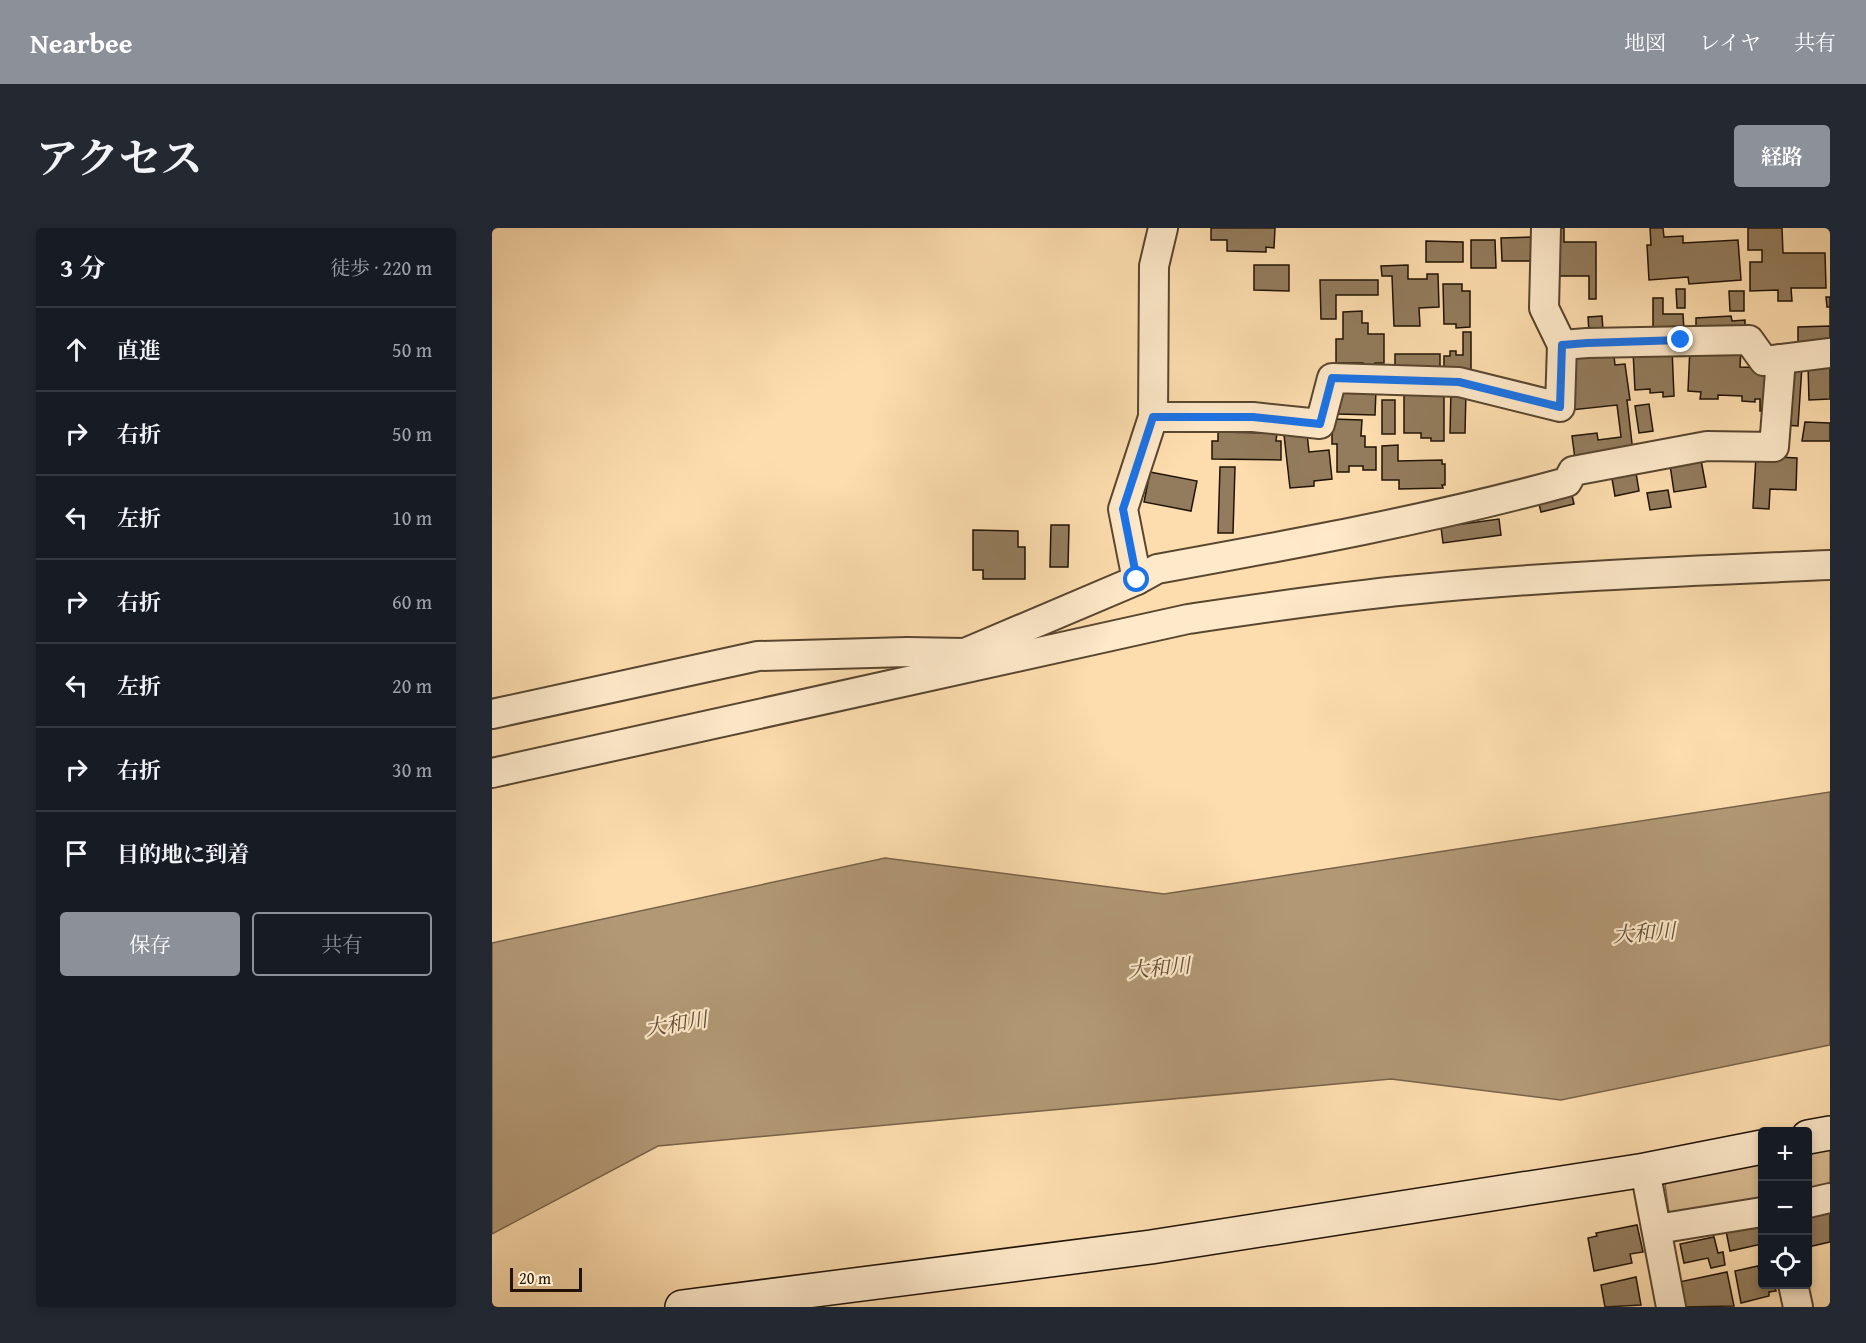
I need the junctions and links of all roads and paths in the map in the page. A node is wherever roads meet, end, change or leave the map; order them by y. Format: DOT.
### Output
graph roads {
  1 [pos="1163,228"];
  2 [pos="1546,228"];
  3 [pos="1562,345"];
  4 [pos="1830,353"];
  5 [pos="1781,359"];
  6 [pos="1153,417"];
  7 [pos="1830,565"];
  8 [pos="1137,580"];
  9 [pos="967,661"];
  10 [pos="492,714"];
  11 [pos="492,773"];
  12 [pos="1830,1133"];
  13 [pos="1812,1136"];
  14 [pos="1758,1148"];
  15 [pos="1646,1170"];
  16 [pos="1830,1198"];
  17 [pos="1812,1202"];
  18 [pos="1758,1213"];
  19 [pos="1657,1229"];
  20 [pos="1794,1289"];
  21 [pos="682,1307"];
  22 [pos="1671,1307"];
  23 [pos="1798,1307"];
  1 -- 6 [label="street"];
  2 -- 3 [label="street"];
  3 -- 5 [label="street"];
  3 -- 6 [label="street"];
  4 -- 5 [label="street"];
  5 -- 8 [label="street"];
  6 -- 8 [label="street"];
  7 -- 9 [label="street"];
  8 -- 9 [label="street"];
  9 -- 10 [label="street"];
  9 -- 11 [label="street"];
  12 -- 13 [label="street"];
  14 -- 15 [label="street"];
  15 -- 19 [label="street"];
  15 -- 21 [label="street"];
  16 -- 17 [label="street"];
  18 -- 19 [label="street"];
  19 -- 22 [label="street"];
  20 -- 23 [label="street"];
}
